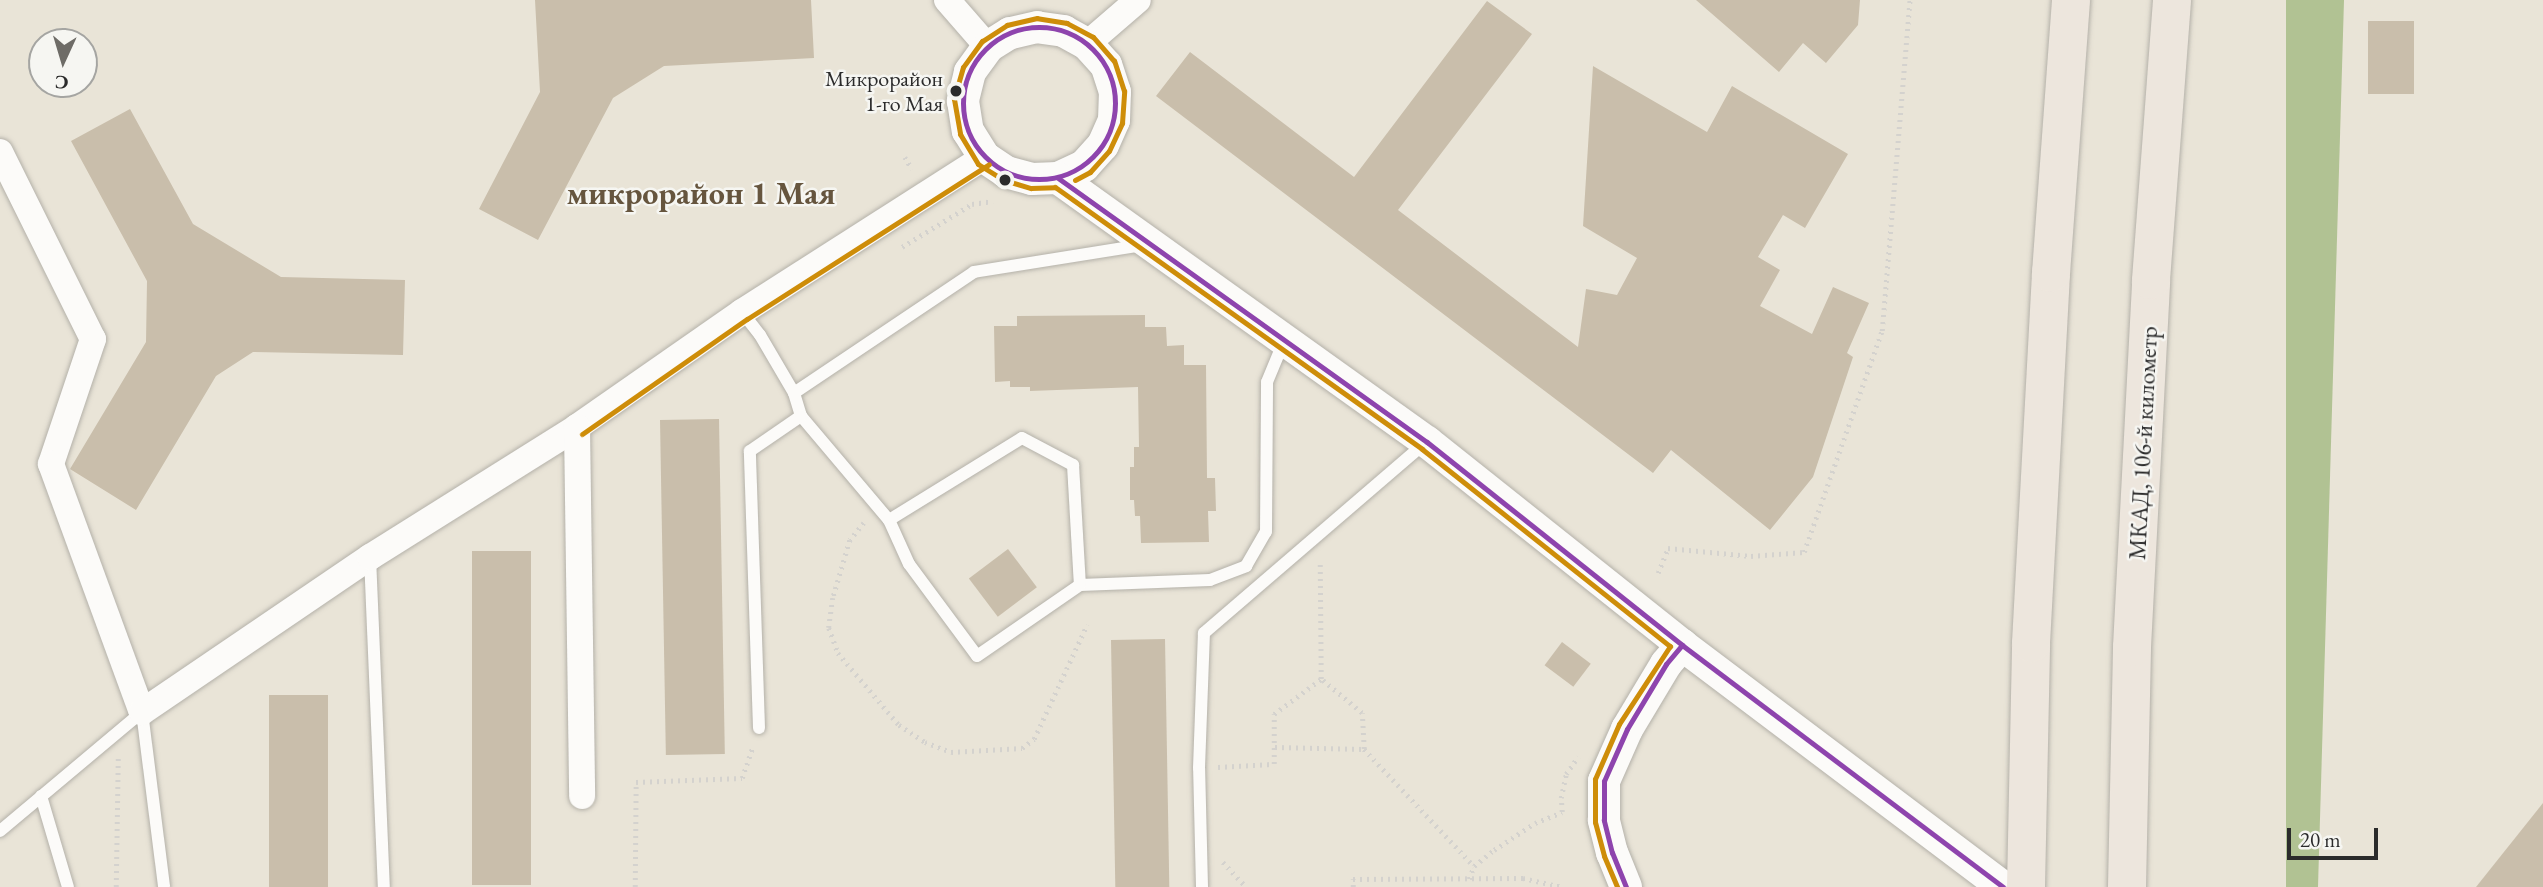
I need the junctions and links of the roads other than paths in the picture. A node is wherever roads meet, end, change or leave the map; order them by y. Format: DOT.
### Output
graph roads {
  1 [pos="947,0"];
  2 [pos="1138,0"];
  3 [pos="2071,0"];
  4 [pos="2172,0"];
  5 [pos="1087,44"];
  6 [pos="988,47"];
  7 [pos="0,152"];
  8 [pos="984,156"];
  9 [pos="1058,178"];
  10 [pos="1149,245"];
  11 [pos="742,312"];
  12 [pos="1284,341"];
  13 [pos="794,393"];
  14 [pos="801,416"];
  15 [pos="577,427"];
  16 [pos="1427,442"];
  17 [pos="890,520"];
  18 [pos="370,557"];
  19 [pos="1080,585"];
  20 [pos="1682,645"];
  21 [pos="142,712"];
  22 [pos="759,728"];
  23 [pos="41,796"];
  24 [pos="582,796"];
  25 [pos="0,831"];
  26 [pos="68,887"];
  27 [pos="164,887"];
  28 [pos="384,887"];
  29 [pos="1202,887"];
  30 [pos="1626,887"];
  31 [pos="2003,887"];
  32 [pos="2026,887"];
  33 [pos="2127,887"];
  1 -- 6 [label="street"];
  2 -- 5 [label="street"];
  3 -- 32 [label="highway"];
  4 -- 33 [label="highway, МКАД, 106-й километр"];
  5 -- 6 [label="street"];
  5 -- 9 [label="street"];
  6 -- 8 [label="street"];
  7 -- 21 [label="street"];
  8 -- 9 [label="street"];
  8 -- 11 [label="street"];
  9 -- 10 [label="street"];
  10 -- 12 [label="street"];
  10 -- 13 [label="lane"];
  11 -- 13 [label="lane"];
  11 -- 15 [label="street"];
  12 -- 16 [label="street"];
  12 -- 19 [label="lane"];
  13 -- 14 [label="lane"];
  14 -- 17 [label="lane"];
  14 -- 22 [label="lane"];
  15 -- 18 [label="street"];
  15 -- 24 [label="street"];
  16 -- 20 [label="street"];
  16 -- 29 [label="lane"];
  17 -- 19 [label="lane"];
  17 -- 19 [label="lane"];
  18 -- 21 [label="street"];
  18 -- 28 [label="lane"];
  20 -- 30 [label="street"];
  20 -- 31 [label="street"];
  21 -- 23 [label="lane"];
  21 -- 27 [label="lane"];
  23 -- 25 [label="lane"];
  23 -- 26 [label="lane"];
}
